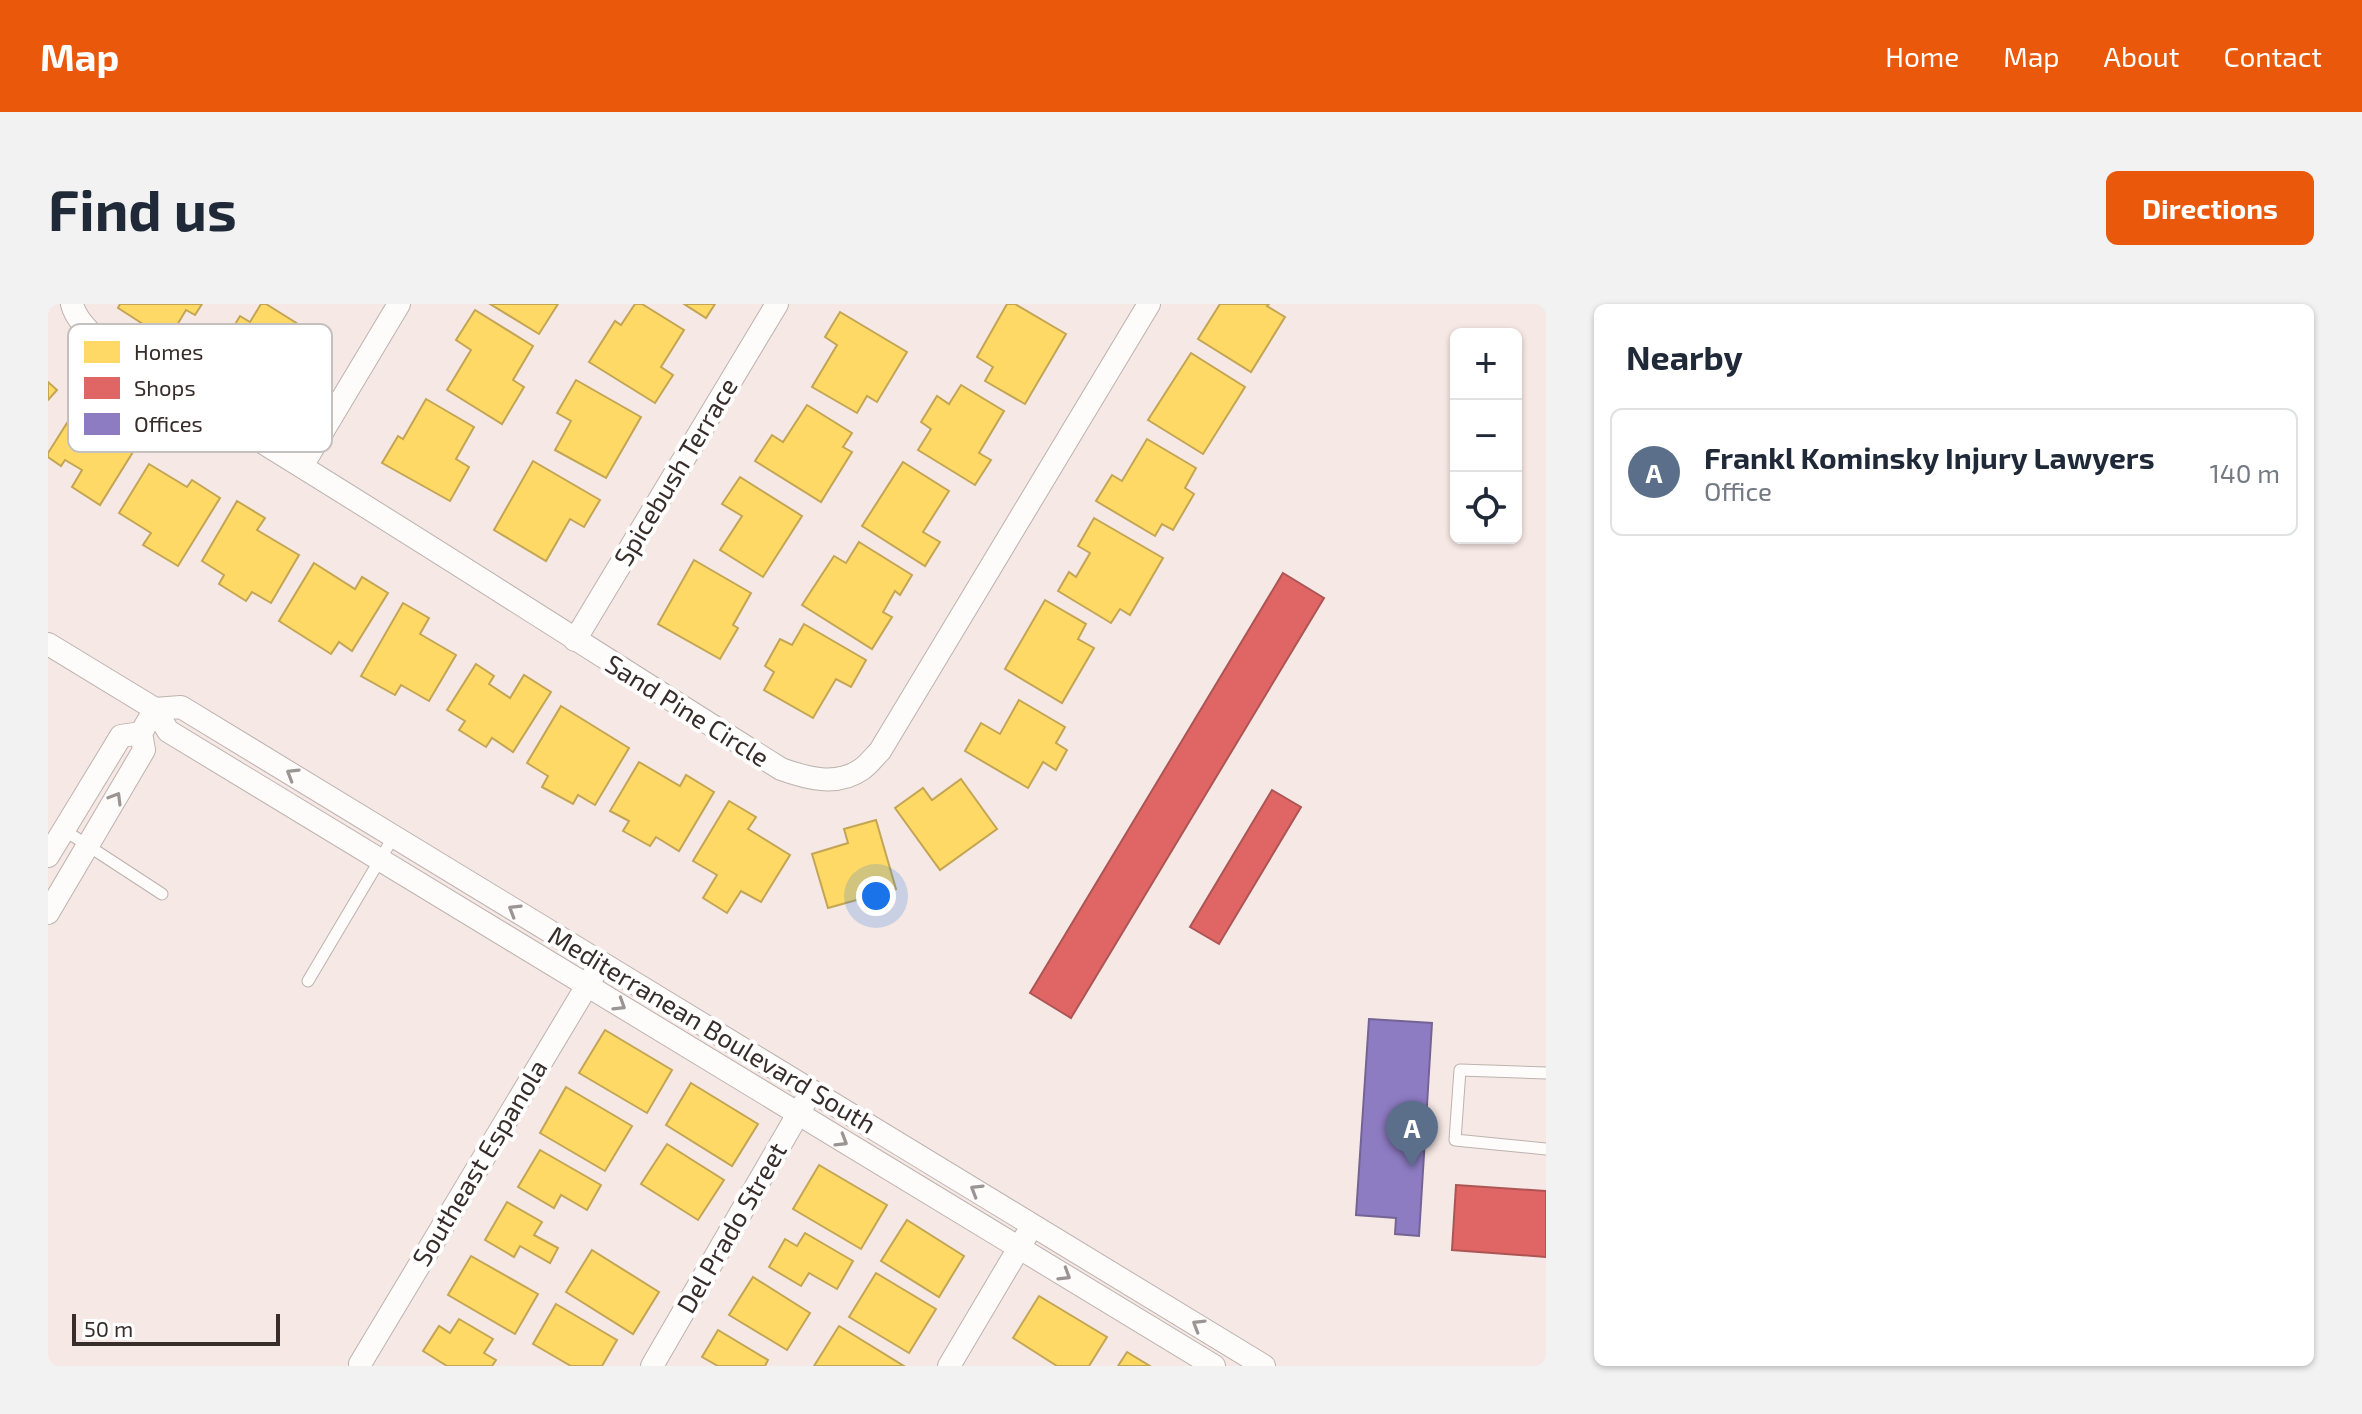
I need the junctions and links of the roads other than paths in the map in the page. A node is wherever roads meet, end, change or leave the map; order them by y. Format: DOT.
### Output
graph roads {
  1 [pos="72,304"];
  2 [pos="399,304"];
  3 [pos="777,304"];
  4 [pos="1149,304"];
  5 [pos="83,324"];
  6 [pos="332,416"];
  7 [pos="279,452"];
  8 [pos="310,452"];
  9 [pos="302,466"];
  10 [pos="575,640"];
  11 [pos="48,644"];
  12 [pos="155,709"];
  13 [pos="141,733"];
  14 [pos="64,830"];
  15 [pos="394,836"];
  16 [pos="88,845"];
  17 [pos="48,856"];
  18 [pos="380,859"];
  19 [pos="162,894"];
  20 [pos="48,913"];
  21 [pos="601,962"];
  22 [pos="308,981"];
  23 [pos="587,985"];
  24 [pos="1546,1073"];
  25 [pos="812,1091"];
  26 [pos="798,1114"];
  27 [pos="1546,1149"];
  28 [pos="1033,1225"];
  29 [pos="1020,1247"];
  30 [pos="1254,1363"];
  31 [pos="360,1364"];
  32 [pos="652,1366"];
  33 [pos="949,1366"];
  34 [pos="1214,1366"];
  1 -- 5 [label="street, Sand Pine Circle"];
  2 -- 6 [label="street"];
  3 -- 10 [label="street, Spicebush Terrace"];
  4 -- 10 [label="street, Sand Pine Circle"];
  7 -- 9 [label="street, Sand Pine Circle"];
  8 -- 9 [label="street"];
  9 -- 10 [label="street, Sand Pine Circle"];
  11 -- 12 [label="street, Mediterranean Boulevard South"];
  12 -- 13 [label="street"];
  15 -- 12 [label="street, Mediterranean Boulevard South, one-way"];
  12 -- 18 [label="street, Mediterranean Boulevard South"];
  13 -- 14 [label="street"];
  16 -- 13 [label="street, one-way"];
  14 -- 16 [label="lane"];
  14 -- 17 [label="street"];
  15 -- 18 [label="lane"];
  21 -- 15 [label="street, Mediterranean Boulevard South, one-way"];
  16 -- 19 [label="lane"];
  16 -- 20 [label="street"];
  18 -- 22 [label="lane"];
  18 -- 23 [label="street, Mediterranean Boulevard South"];
  21 -- 23 [label="street, Southeast Espanola"];
  21 -- 25 [label="street, Mediterranean Boulevard South"];
  23 -- 26 [label="street, Mediterranean Boulevard South, one-way"];
  23 -- 31 [label="street, Southeast Espanola"];
  24 -- 27 [label="lane"];
  25 -- 26 [label="street, Del Prado Street"];
  28 -- 25 [label="street, Mediterranean Boulevard South, one-way"];
  26 -- 29 [label="street, Mediterranean Boulevard South, one-way"];
  26 -- 32 [label="street, Del Prado Street"];
  28 -- 29 [label="street"];
  30 -- 28 [label="street, Mediterranean Boulevard South, one-way"];
  29 -- 33 [label="street"];
  29 -- 34 [label="street, Mediterranean Boulevard South, one-way"];
}
